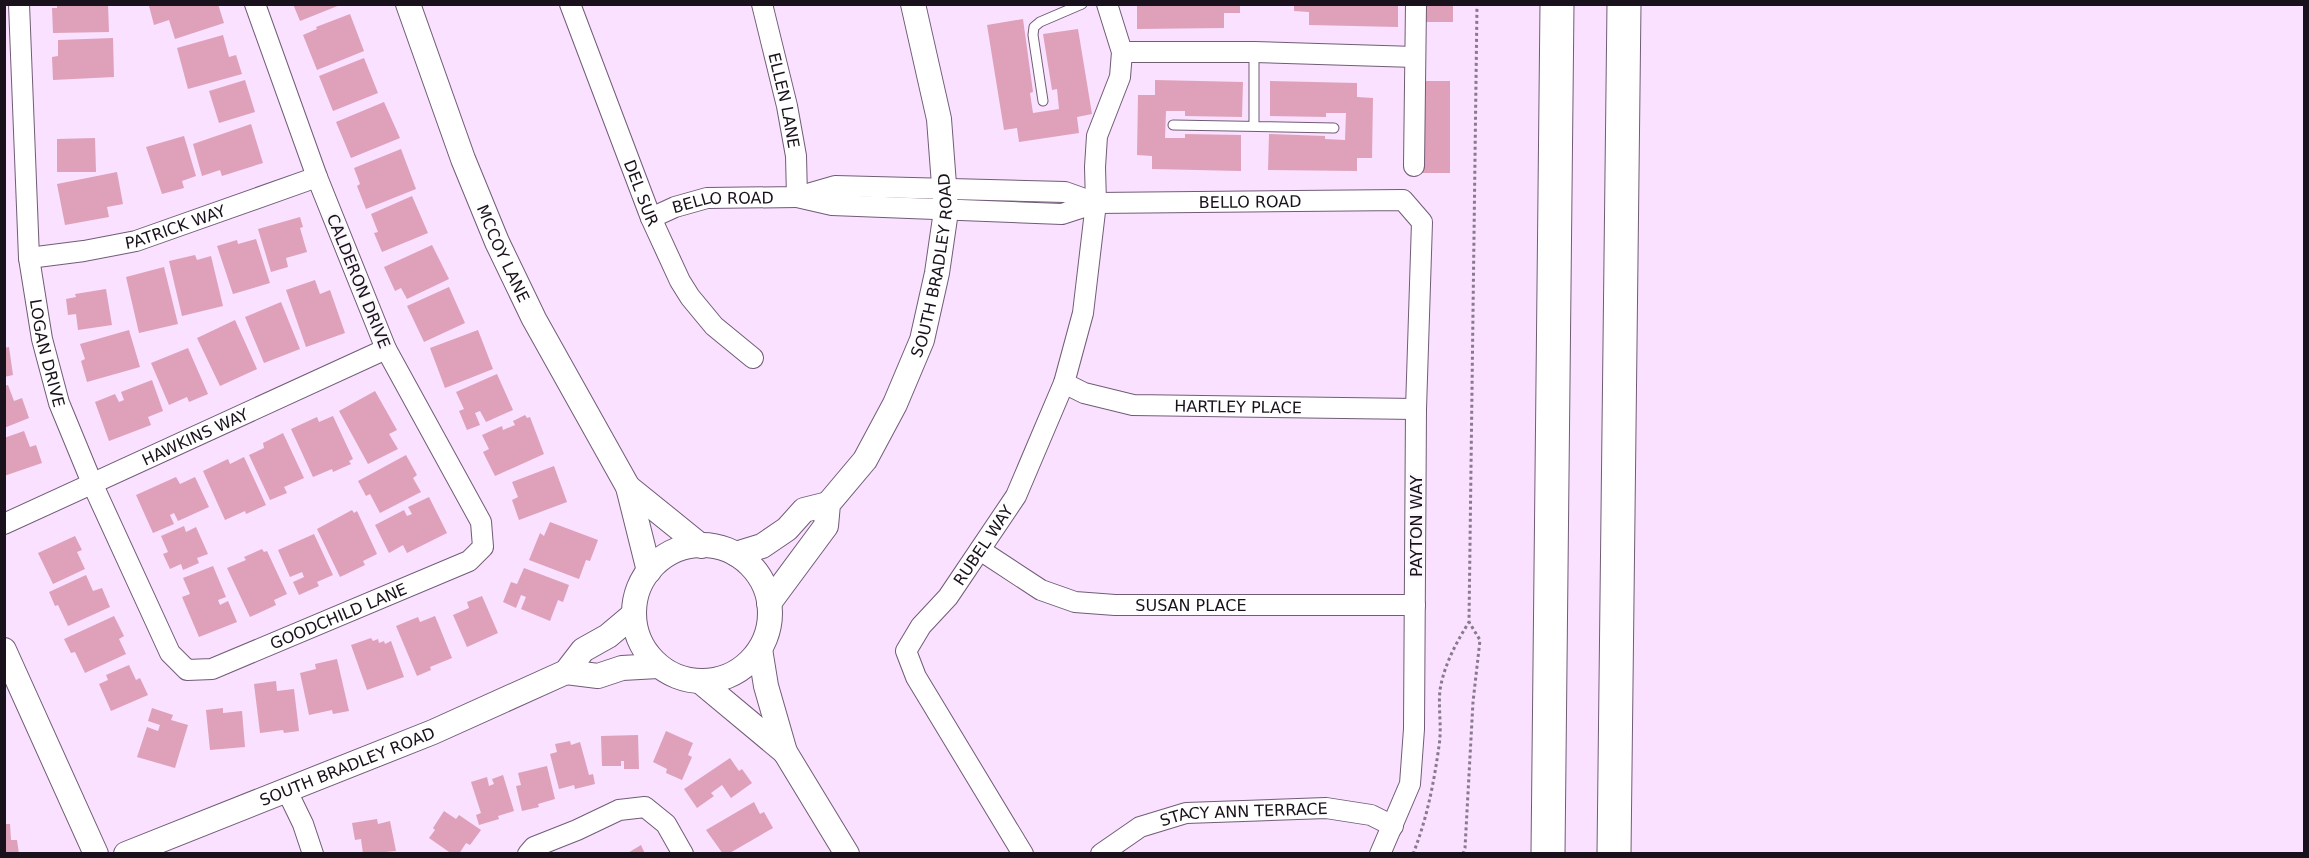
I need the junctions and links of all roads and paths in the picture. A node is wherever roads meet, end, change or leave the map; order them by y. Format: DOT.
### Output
graph roads {
  1 [pos="19,4"];
  2 [pos="255,4"];
  3 [pos="408,4"];
  4 [pos="570,4"];
  5 [pos="762,4"];
  6 [pos="913,4"];
  7 [pos="1082,4"];
  8 [pos="1107,4"];
  9 [pos="1416,4"];
  10 [pos="1477,4"];
  11 [pos="1557,4"];
  12 [pos="1624,4"];
  13 [pos="1122,52"];
  14 [pos="1254,52"];
  15 [pos="1415,57"];
  16 [pos="1043,101"];
  17 [pos="1173,125"];
  18 [pos="1254,126"];
  19 [pos="1334,128"];
  20 [pos="1414,166"];
  21 [pos="317,177"];
  22 [pos="797,197"];
  23 [pos="945,200"];
  24 [pos="1403,200"];
  25 [pos="1096,203"];
  26 [pos="651,218"];
  27 [pos="29,258"];
  28 [pos="386,349"];
  29 [pos="753,358"];
  30 [pos="1064,382"];
  31 [pos="1416,409"];
  32 [pos="92,483"];
  33 [pos="628,487"];
  34 [pos="828,504"];
  35 [pos="4,524"];
  36 [pos="701,546"];
  37 [pos="483,547"];
  38 [pos="980,550"];
  39 [pos="736,554"];
  40 [pos="649,571"];
  41 [pos="770,603"];
  42 [pos="1415,605"];
  43 [pos="633,615"];
  44 [pos="1469,622"];
  45 [pos="760,649"];
  46 [pos="4,650"];
  47 [pos="658,666"];
  48 [pos="187,670"];
  49 [pos="566,672"];
  50 [pos="701,682"];
  51 [pos="785,753"];
  52 [pos="286,789"];
  53 [pos="1393,826"];
  54 [pos="96,854"];
  55 [pos="126,854"];
  56 [pos="313,854"];
  57 [pos="528,854"];
  58 [pos="683,854"];
  59 [pos="847,854"];
  60 [pos="1023,854"];
  61 [pos="1101,854"];
  62 [pos="1380,854"];
  63 [pos="1413,854"];
  64 [pos="1464,854"];
  65 [pos="1548,854"];
  66 [pos="1614,854"];
  1 -- 27 [label="street, LOGAN DRIVE"];
  2 -- 21 [label="street, CALDERON DRIVE"];
  3 -- 33 [label="street, MCCOY LANE"];
  4 -- 26 [label="street, DEL SUR"];
  5 -- 22 [label="street, ELLEN LANE"];
  6 -- 23 [label="street, SOUTH BRADLEY ROAD"];
  7 -- 16 [label="lane"];
  8 -- 13 [label="street"];
  9 -- 15 [label="street"];
  10 -- 44 [label="path"];
  11 -- 65 [label="highway"];
  12 -- 66 [label="highway"];
  13 -- 14 [label="street"];
  13 -- 25 [label="street, RUBEL WAY"];
  14 -- 15 [label="street"];
  14 -- 18 [label="lane"];
  15 -- 20 [label="street"];
  17 -- 18 [label="lane"];
  18 -- 19 [label="lane"];
  21 -- 27 [label="street, PATRICK WAY"];
  21 -- 28 [label="street, CALDERON DRIVE"];
  22 -- 23 [label="street, BELLO ROAD"];
  22 -- 26 [label="street, BELLO ROAD"];
  23 -- 25 [label="street, BELLO ROAD"];
  23 -- 34 [label="street, SOUTH BRADLEY ROAD"];
  24 -- 25 [label="street, BELLO ROAD"];
  24 -- 31 [label="street, PAYTON WAY"];
  25 -- 30 [label="street, RUBEL WAY"];
  26 -- 29 [label="street, DEL SUR"];
  27 -- 32 [label="street, LOGAN DRIVE"];
  28 -- 32 [label="street, HAWKINS WAY"];
  28 -- 37 [label="street, CALDERON DRIVE"];
  30 -- 31 [label="street, HARTLEY PLACE"];
  30 -- 38 [label="street, RUBEL WAY"];
  31 -- 42 [label="street, PAYTON WAY"];
  32 -- 35 [label="street, HAWKINS WAY"];
  32 -- 48 [label="street, LOGAN DRIVE"];
  33 -- 36 [label="street, MCCOY LANE"];
  33 -- 40 [label="street, MCCOY LANE"];
  34 -- 39 [label="street"];
  34 -- 41 [label="street, SOUTH BRADLEY ROAD"];
  36 -- 39 [label="street"];
  36 -- 40 [label="street"];
  37 -- 48 [label="street, GOODCHILD LANE"];
  38 -- 42 [label="street, SUSAN PLACE"];
  38 -- 60 [label="street, RUBEL WAY"];
  39 -- 41 [label="street"];
  40 -- 43 [label="street"];
  41 -- 45 [label="street"];
  42 -- 53 [label="street, PAYTON WAY"];
  43 -- 47 [label="street"];
  43 -- 49 [label="street, SOUTH BRADLEY ROAD"];
  44 -- 63 [label="path"];
  44 -- 64 [label="path"];
  45 -- 50 [label="street"];
  45 -- 51 [label="street"];
  46 -- 54 [label="street"];
  47 -- 49 [label="street"];
  47 -- 50 [label="street"];
  49 -- 52 [label="street, SOUTH BRADLEY ROAD"];
  50 -- 51 [label="street"];
  51 -- 59 [label="street"];
  52 -- 55 [label="street, SOUTH BRADLEY ROAD"];
  52 -- 56 [label="street"];
  53 -- 61 [label="street, STACY ANN TERRACE"];
  53 -- 62 [label="street, PAYTON WAY"];
  57 -- 58 [label="street"];
}
